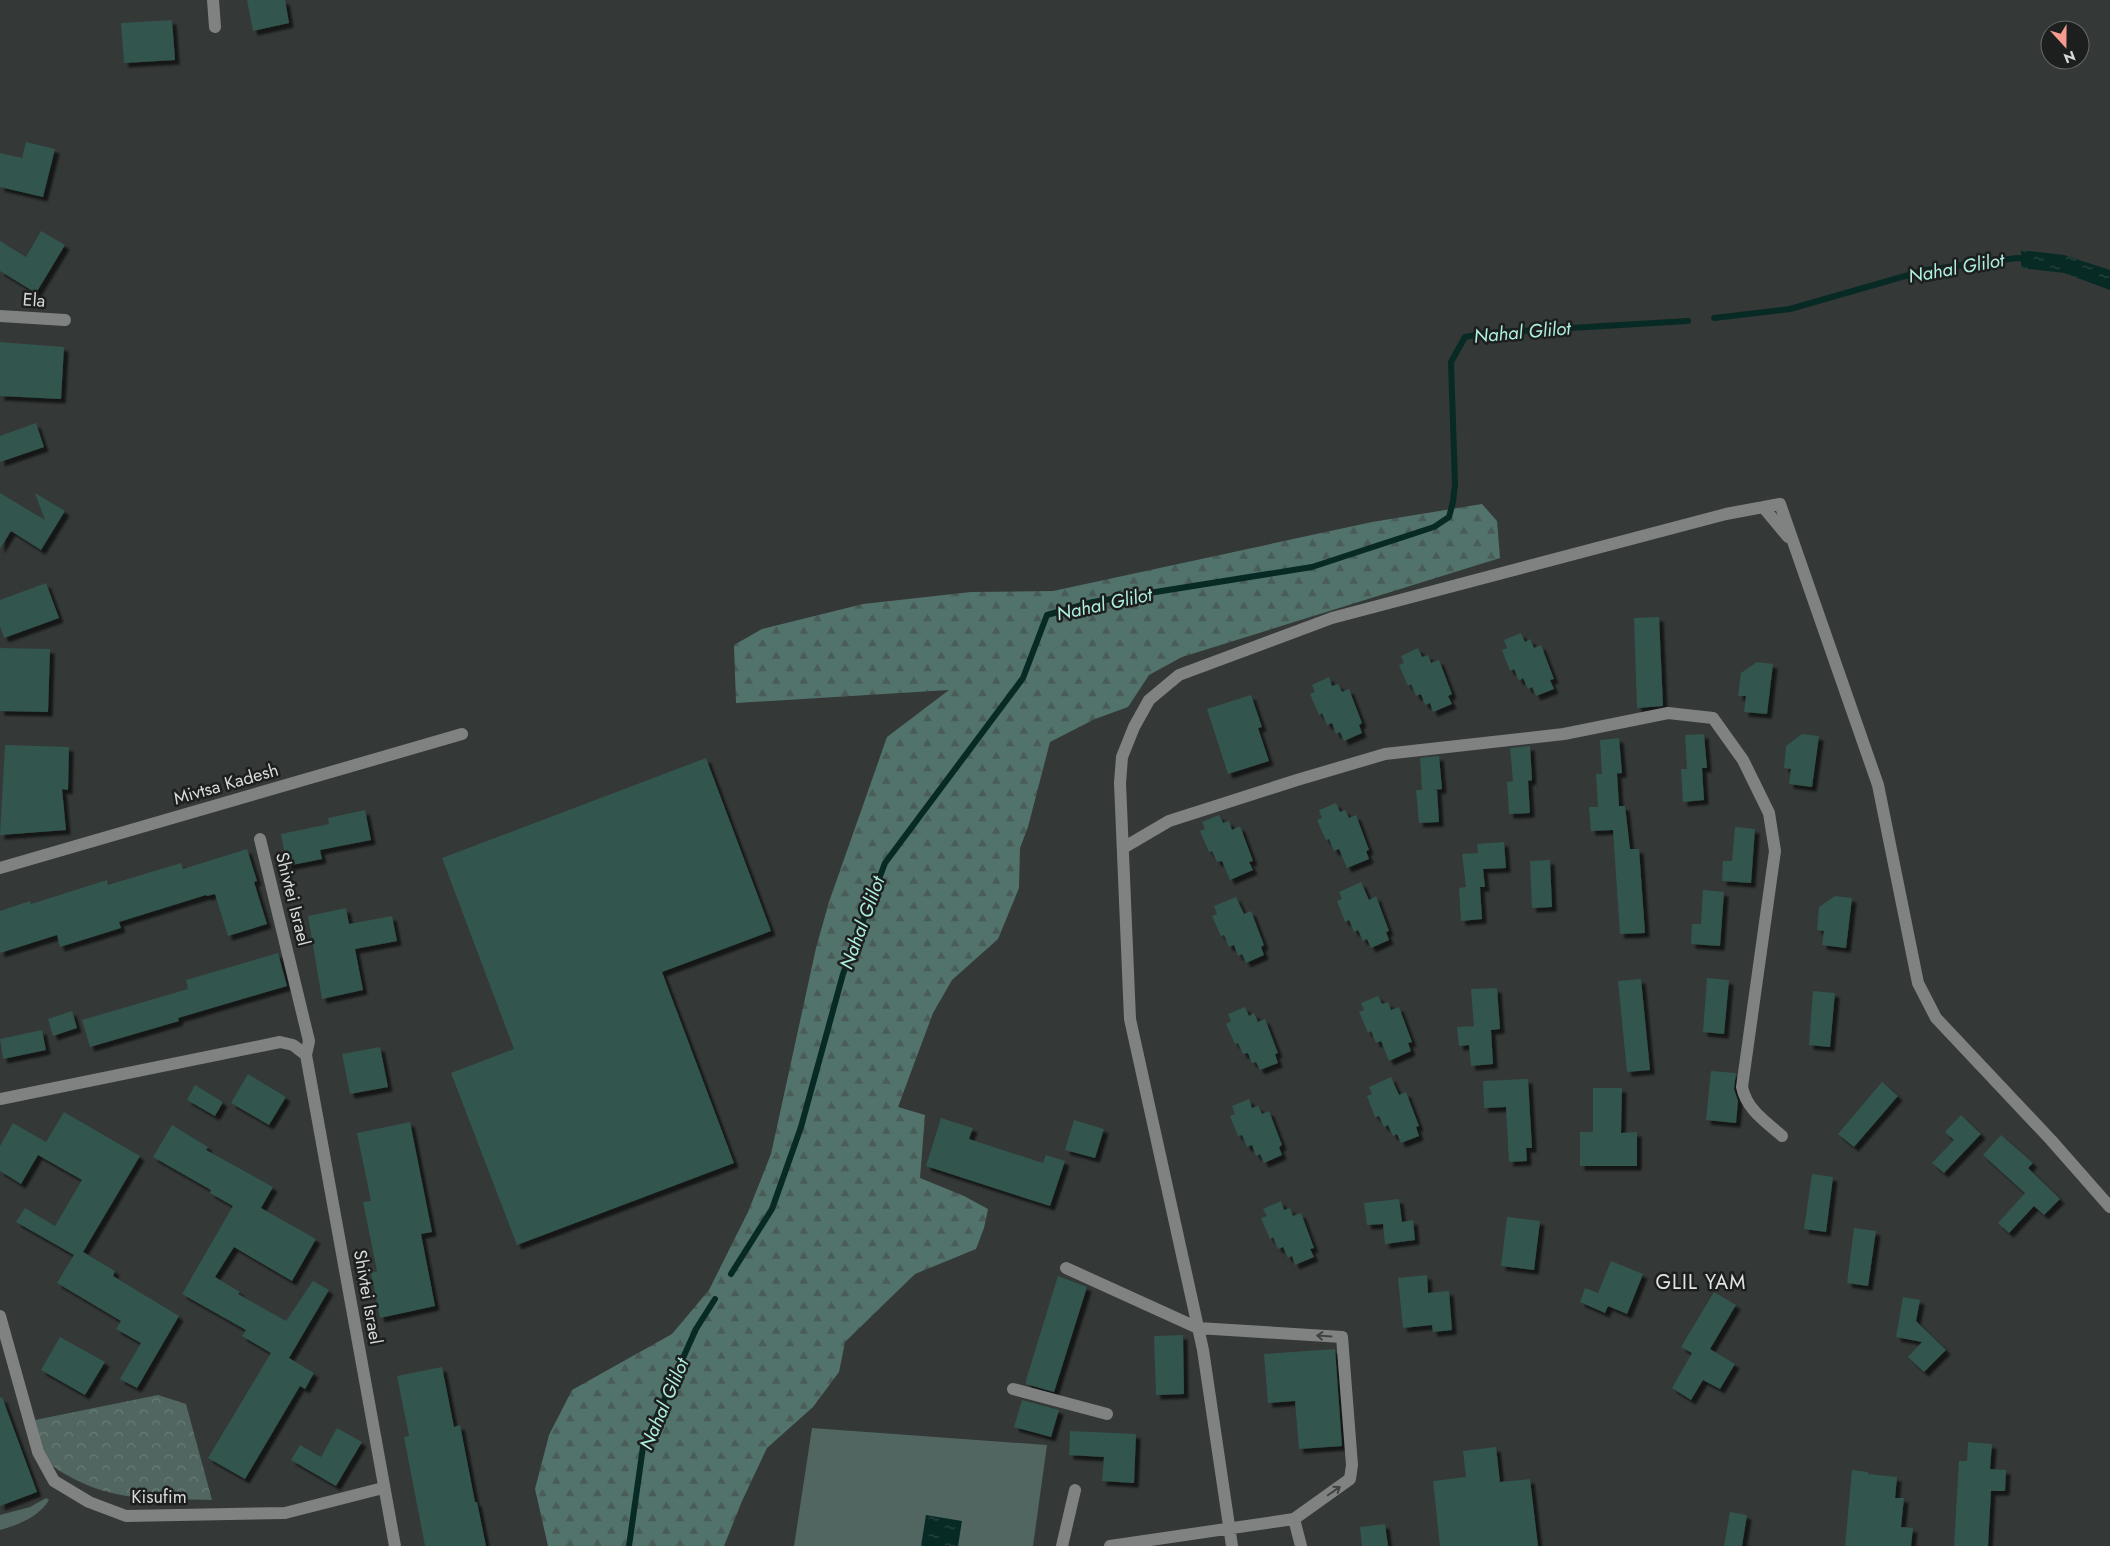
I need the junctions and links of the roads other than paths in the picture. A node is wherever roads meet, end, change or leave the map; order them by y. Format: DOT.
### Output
graph roads {
  1 [pos="214,0"];
  2 [pos="215,27"];
  3 [pos="0,316"];
  4 [pos="65,320"];
  5 [pos="1763,507"];
  6 [pos="1794,545"];
  7 [pos="462,734"];
  8 [pos="260,839"];
  9 [pos="1123,848"];
  10 [pos="0,868"];
  11 [pos="306,1054"];
  12 [pos="0,1099"];
  13 [pos="1782,1136"];
  14 [pos="2110,1207"];
  15 [pos="1066,1268"];
  16 [pos="0,1316"];
  17 [pos="1198,1328"];
  18 [pos="1013,1389"];
  19 [pos="1107,1414"];
  20 [pos="383,1488"];
  21 [pos="1075,1490"];
  22 [pos="1294,1519"];
  23 [pos="1230,1528"];
  24 [pos="395,1546"];
  25 [pos="1062,1546"];
  26 [pos="1110,1546"];
  27 [pos="1232,1546"];
  28 [pos="1301,1546"];
  1 -- 2 [label="street"];
  3 -- 4 [label="street, Ela"];
  5 -- 6 [label="street"];
  5 -- 6 [label="street"];
  5 -- 9 [label="street"];
  6 -- 14 [label="street"];
  7 -- 10 [label="street, Mivtsa Kadesh"];
  8 -- 11 [label="street, Shivtei Israel"];
  9 -- 13 [label="street"];
  9 -- 17 [label="street"];
  11 -- 12 [label="street"];
  11 -- 20 [label="street, Shivtei Israel"];
  15 -- 17 [label="street"];
  16 -- 20 [label="street, Kisufim"];
  22 -- 17 [label="street, one-way"];
  17 -- 23 [label="street"];
  18 -- 19 [label="street"];
  20 -- 24 [label="street, Shivtei Israel"];
  21 -- 25 [label="street"];
  22 -- 23 [label="street"];
  22 -- 28 [label="street"];
  23 -- 26 [label="street"];
  23 -- 27 [label="street"];
}
